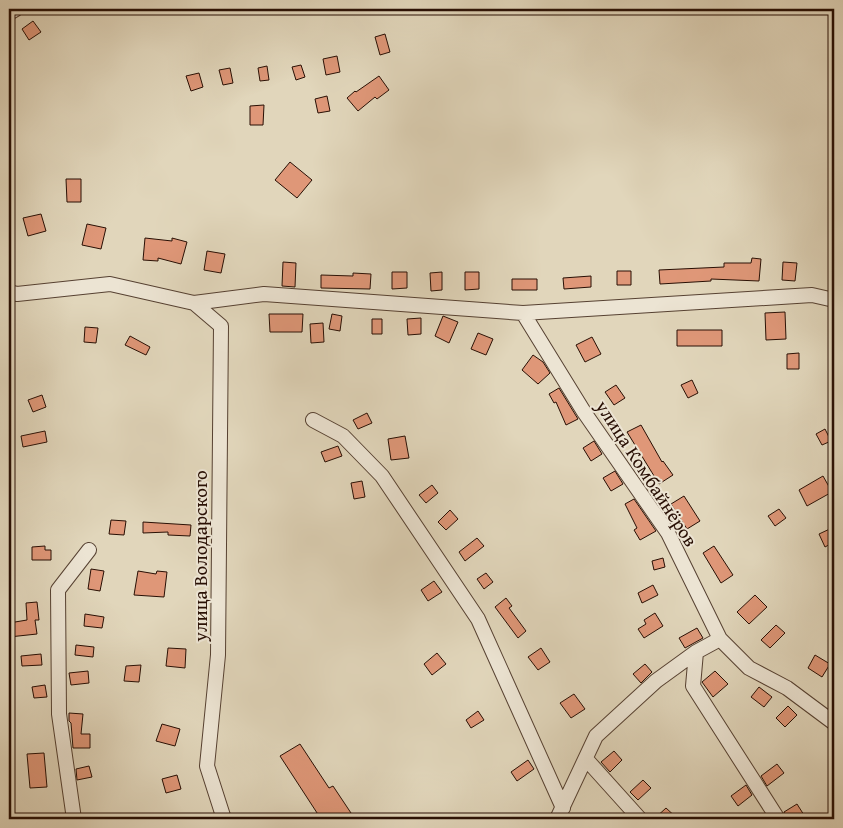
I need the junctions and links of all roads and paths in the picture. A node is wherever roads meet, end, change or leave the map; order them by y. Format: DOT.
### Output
graph roads {
  1 [pos="16,9"];
  2 [pos="9,13"];
  3 [pos="9,292"];
  4 [pos="834,300"];
  5 [pos="194,302"];
  6 [pos="523,313"];
  7 [pos="312,420"];
  8 [pos="89,550"];
  9 [pos="720,639"];
  10 [pos="696,652"];
  11 [pos="834,722"];
  12 [pos="586,759"];
  13 [pos="560,814"];
  14 [pos="74,819"];
  15 [pos="224,819"];
  16 [pos="640,819"];
  17 [pos="778,819"];
  1 -- 2 [label="street"];
  3 -- 5 [label="street"];
  4 -- 6 [label="street"];
  5 -- 6 [label="street"];
  5 -- 15 [label="street, улица Володарского"];
  6 -- 9 [label="street, улица Комбайнёров"];
  7 -- 13 [label="street"];
  8 -- 14 [label="street"];
  9 -- 10 [label="street"];
  9 -- 11 [label="street, улица Комбайнёров"];
  10 -- 12 [label="street"];
  10 -- 17 [label="street"];
  12 -- 13 [label="street"];
  12 -- 16 [label="street"];
}
